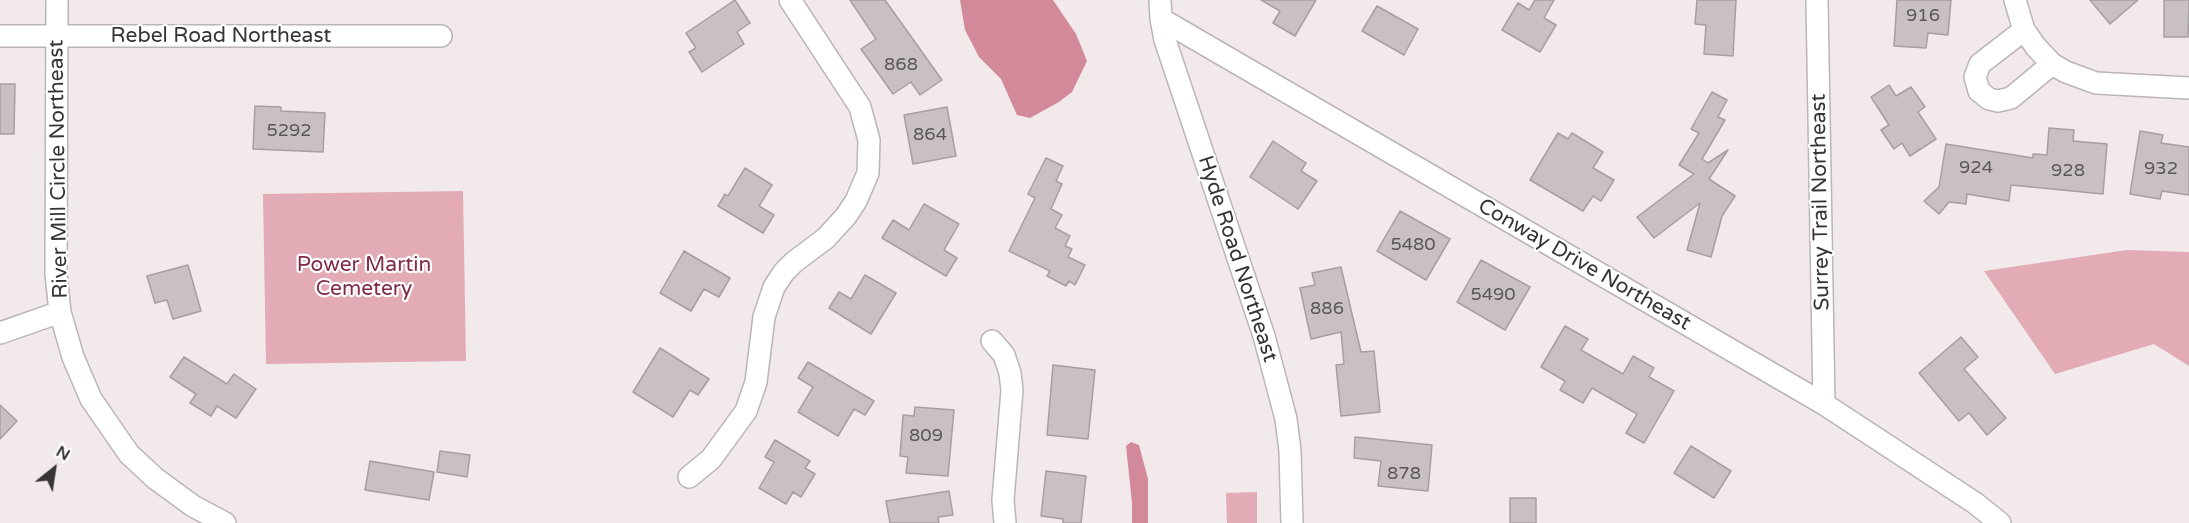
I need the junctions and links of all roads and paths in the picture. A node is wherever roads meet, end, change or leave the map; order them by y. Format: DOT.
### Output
graph roads {
  1 [pos="57,0"];
  2 [pos="790,0"];
  3 [pos="1817,0"];
  4 [pos="2015,0"];
  5 [pos="1160,9"];
  6 [pos="2024,30"];
  7 [pos="0,36"];
  8 [pos="57,36"];
  9 [pos="441,36"];
  10 [pos="2052,64"];
  11 [pos="2189,88"];
  12 [pos="60,312"];
  13 [pos="0,333"];
  14 [pos="992,341"];
  15 [pos="1824,404"];
  16 [pos="689,477"];
  17 [pos="225,523"];
  18 [pos="1005,523"];
  19 [pos="1292,523"];
  20 [pos="2000,523"];
  1 -- 8 [label="street, River Mill Circle Northeast"];
  2 -- 16 [label="street"];
  3 -- 15 [label="street, Surrey Trail Northeast"];
  4 -- 6 [label="street"];
  5 -- 15 [label="street, Conway Drive Northeast"];
  5 -- 19 [label="street, Hyde Road Northeast"];
  6 -- 10 [label="street"];
  6 -- 10 [label="street"];
  7 -- 8 [label="street, Rebel Road Northeast"];
  8 -- 9 [label="street, Rebel Road Northeast"];
  8 -- 12 [label="street, River Mill Circle Northeast"];
  10 -- 11 [label="street"];
  12 -- 13 [label="street"];
  12 -- 17 [label="street, River Mill Circle Northeast"];
  14 -- 18 [label="street"];
  15 -- 20 [label="street, Conway Drive Northeast"];
}
